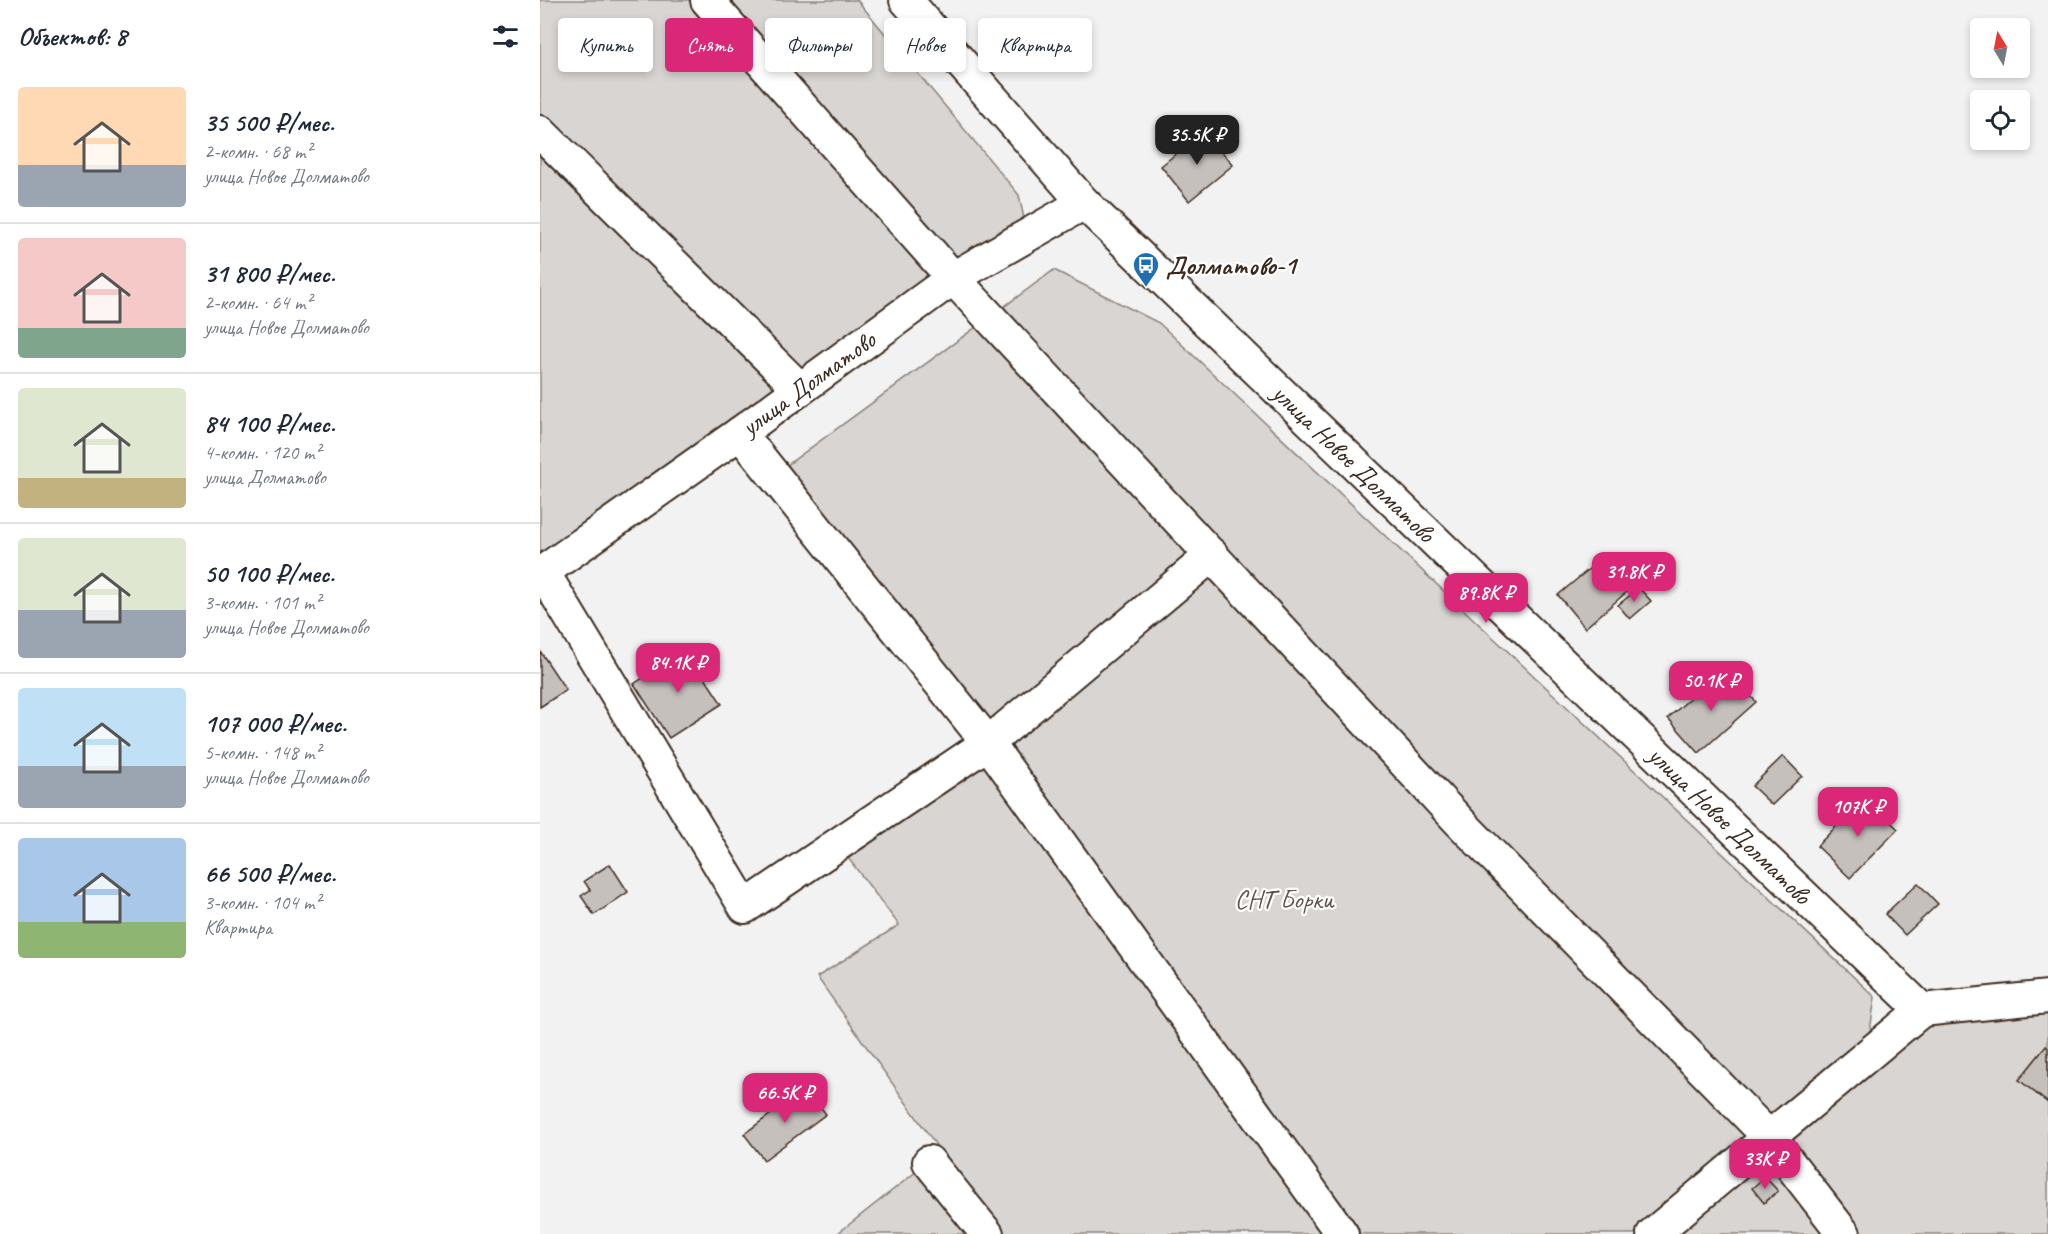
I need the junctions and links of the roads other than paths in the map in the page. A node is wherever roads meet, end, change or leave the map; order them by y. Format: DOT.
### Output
graph roads {
  1 [pos="706,0"];
  2 [pos="906,0"];
  3 [pos="540,132"];
  4 [pos="1084,203"];
  5 [pos="953,278"];
  6 [pos="800,389"];
  7 [pos="740,433"];
  8 [pos="1212,555"];
  9 [pos="542,573"];
  10 [pos="988,743"];
  11 [pos="2048,997"];
  12 [pos="1922,1010"];
  13 [pos="1770,1137"];
  14 [pos="929,1162"];
  15 [pos="987,1234"];
  16 [pos="1342,1234"];
  17 [pos="1653,1234"];
  18 [pos="1844,1234"];
  1 -- 5 [label="street"];
  2 -- 4 [label="street, улица Новое Долматово"];
  3 -- 6 [label="street"];
  4 -- 5 [label="street, улица Долматово"];
  4 -- 12 [label="street, улица Новое Долматово"];
  5 -- 6 [label="street, улица Долматово"];
  5 -- 8 [label="street"];
  6 -- 7 [label="street, улица Долматово"];
  7 -- 9 [label="street, улица Долматово"];
  7 -- 10 [label="street"];
  8 -- 10 [label="street"];
  8 -- 13 [label="street"];
  9 -- 10 [label="street"];
  10 -- 16 [label="street"];
  11 -- 12 [label="street"];
  12 -- 13 [label="street"];
  13 -- 17 [label="street"];
  13 -- 18 [label="street"];
  14 -- 15 [label="street"];
}
